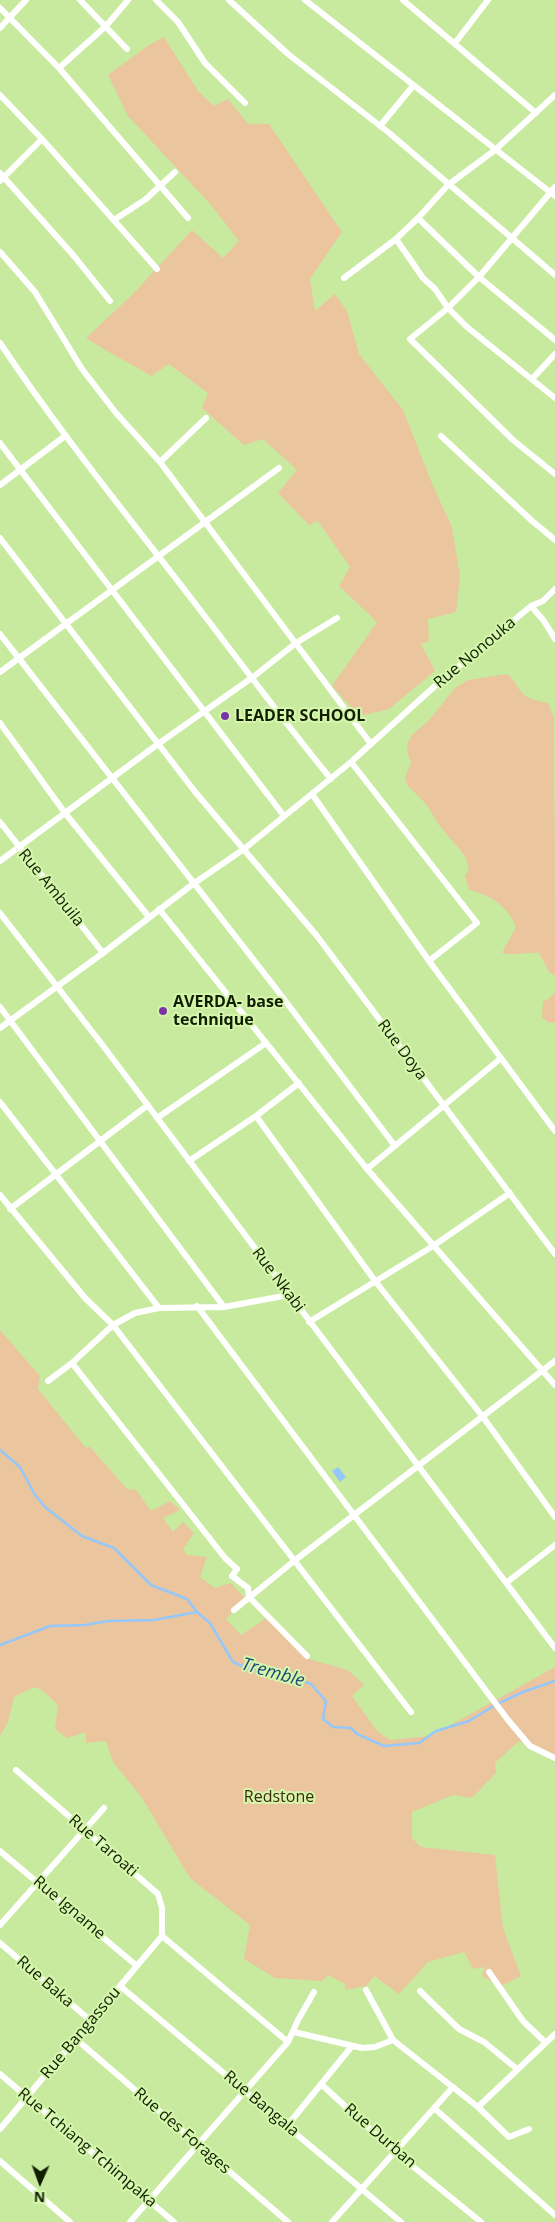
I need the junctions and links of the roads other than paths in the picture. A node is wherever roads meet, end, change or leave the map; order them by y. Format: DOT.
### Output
graph roads {
  1 [pos="26,0"];
  2 [pos="80,0"];
  3 [pos="128,0"];
  4 [pos="156,0"];
  5 [pos="229,0"];
  6 [pos="305,0"];
  7 [pos="319,0"];
  8 [pos="403,0"];
  9 [pos="488,0"];
  10 [pos="411,3"];
  11 [pos="313,7"];
  12 [pos="0,8"];
  13 [pos="10,19"];
  14 [pos="106,26"];
  15 [pos="0,28"];
  16 [pos="455,43"];
  17 [pos="128,49"];
  18 [pos="59,68"];
  19 [pos="414,86"];
  20 [pos="0,95"];
  21 [pos="555,95"];
  22 [pos="245,103"];
  23 [pos="536,113"];
  24 [pos="380,126"];
  25 [pos="42,138"];
  26 [pos="495,150"];
  27 [pos="175,172"];
  28 [pos="1,177"];
  29 [pos="448,185"];
  30 [pos="161,186"];
  31 [pos="553,192"];
  32 [pos="188,218"];
  33 [pos="418,218"];
  34 [pos="114,220"];
  35 [pos="396,239"];
  36 [pos="511,239"];
  37 [pos="0,252"];
  38 [pos="157,269"];
  39 [pos="555,274"];
  40 [pos="480,277"];
  41 [pos="344,278"];
  42 [pos="110,301"];
  43 [pos="448,308"];
  44 [pos="555,340"];
  45 [pos="0,343"];
  46 [pos="555,354"];
  47 [pos="532,379"];
  48 [pos="555,398"];
  49 [pos="206,418"];
  50 [pos="65,436"];
  51 [pos="441,436"];
  52 [pos="0,443"];
  53 [pos="160,462"];
  54 [pos="278,468"];
  55 [pos="20,470"];
  56 [pos="555,474"];
  57 [pos="0,485"];
  58 [pos="204,522"];
  59 [pos="0,538"];
  60 [pos="555,540"];
  61 [pos="158,556"];
  62 [pos="112,590"];
  63 [pos="554,592"];
  64 [pos="531,606"];
  65 [pos="337,618"];
  66 [pos="65,625"];
  67 [pos="0,634"];
  68 [pos="555,639"];
  69 [pos="296,643"];
  70 [pos="18,659"];
  71 [pos="0,672"];
  72 [pos="253,677"];
  73 [pos="203,712"];
  74 [pos="0,722"];
  75 [pos="158,744"];
  76 [pos="371,744"];
  77 [pos="351,762"];
  78 [pos="113,778"];
  79 [pos="331,779"];
  80 [pos="312,794"];
  81 [pos="65,814"];
  82 [pos="284,816"];
  83 [pos="0,822"];
  84 [pos="19,848"];
  85 [pos="244,849"];
  86 [pos="0,862"];
  87 [pos="193,884"];
  88 [pos="159,909"];
  89 [pos="0,913"];
  90 [pos="149,917"];
  91 [pos="103,953"];
  92 [pos="429,961"];
  93 [pos="57,987"];
  94 [pos="0,1007"];
  95 [pos="10,1021"];
  96 [pos="0,1028"];
  97 [pos="266,1043"];
  98 [pos="500,1059"];
  99 [pos="298,1083"];
  100 [pos="0,1102"];
  101 [pos="148,1105"];
  102 [pos="444,1105"];
  103 [pos="256,1116"];
  104 [pos="157,1118"];
  105 [pos="555,1131"];
  106 [pos="101,1140"];
  107 [pos="395,1146"];
  108 [pos="189,1161"];
  109 [pos="367,1169"];
  110 [pos="55,1175"];
  111 [pos="510,1193"];
  112 [pos="0,1195"];
  113 [pos="10,1208"];
  114 [pos="433,1246"];
  115 [pos="555,1254"];
  116 [pos="375,1282"];
  117 [pos="289,1295"];
  118 [pos="197,1306"];
  119 [pos="224,1307"];
  120 [pos="159,1308"];
  121 [pos="309,1322"];
  122 [pos="113,1325"];
  123 [pos="555,1361"];
  124 [pos="72,1363"];
  125 [pos="544,1370"];
  126 [pos="48,1382"];
  127 [pos="555,1385"];
  128 [pos="483,1417"];
  129 [pos="418,1468"];
  130 [pos="354,1516"];
  131 [pos="555,1517"];
  132 [pos="555,1545"];
  133 [pos="294,1561"];
  134 [pos="506,1582"];
  135 [pos="249,1597"];
  136 [pos="234,1610"];
  137 [pos="555,1648"];
  138 [pos="307,1656"];
  139 [pos="411,1712"];
  140 [pos="555,1758"];
  141 [pos="16,1770"];
  142 [pos="104,1808"];
  143 [pos="85,1829"];
  144 [pos="0,1850"];
  145 [pos="37,1882"];
  146 [pos="0,1925"];
  147 [pos="162,1936"];
  148 [pos="0,1943"];
  149 [pos="137,1966"];
  150 [pos="489,1972"];
  151 [pos="120,1986"];
  152 [pos="366,1990"];
  153 [pos="420,1991"];
  154 [pos="314,1992"];
  155 [pos="91,2021"];
  156 [pos="294,2032"];
  157 [pos="76,2039"];
  158 [pos="392,2040"];
  159 [pos="551,2040"];
  160 [pos="288,2042"];
  161 [pos="352,2046"];
  162 [pos="517,2069"];
  163 [pos="0,2074"];
  164 [pos="321,2084"];
  165 [pos="453,2087"];
  166 [pos="246,2091"];
  167 [pos="27,2097"];
  168 [pos="478,2107"];
  169 [pos="434,2108"];
  170 [pos="287,2126"];
  171 [pos="529,2128"];
  172 [pos="0,2129"];
  173 [pos="198,2145"];
  174 [pos="394,2150"];
  175 [pos="0,2161"];
  176 [pos="361,2188"];
  177 [pos="149,2200"];
  178 [pos="555,2215"];
  179 [pos="70,2222"];
  180 [pos="130,2222"];
  181 [pos="174,2222"];
  182 [pos="288,2222"];
  183 [pos="332,2222"];
  184 [pos="401,2222"];
  185 [pos="481,2222"];
  1 -- 13 [label="street"];
  2 -- 14 [label="street"];
  3 -- 14 [label="street"];
  4 -- 22 [label="street"];
  5 -- 24 [label="street"];
  6 -- 11 [label="street"];
  7 -- 11 [label="street"];
  8 -- 10 [label="street"];
  9 -- 16 [label="street"];
  10 -- 16 [label="street"];
  11 -- 19 [label="street"];
  12 -- 13 [label="street"];
  13 -- 15 [label="street"];
  13 -- 18 [label="street"];
  14 -- 17 [label="street"];
  14 -- 18 [label="street"];
  16 -- 23 [label="street"];
  18 -- 30 [label="street"];
  19 -- 24 [label="street"];
  19 -- 26 [label="street"];
  20 -- 25 [label="street"];
  21 -- 23 [label="street"];
  23 -- 26 [label="street"];
  24 -- 29 [label="street"];
  25 -- 28 [label="street"];
  25 -- 34 [label="street"];
  26 -- 29 [label="street"];
  26 -- 31 [label="street"];
  27 -- 30 [label="street"];
  28 -- 42 [label="street"];
  29 -- 33 [label="street"];
  29 -- 36 [label="street"];
  30 -- 32 [label="street"];
  30 -- 34 [label="street"];
  31 -- 36 [label="street"];
  33 -- 35 [label="street"];
  33 -- 40 [label="street"];
  34 -- 38 [label="street"];
  35 -- 41 [label="street"];
  35 -- 43 [label="street"];
  36 -- 39 [label="street"];
  36 -- 40 [label="street"];
  37 -- 53 [label="street"];
  40 -- 43 [label="street"];
  40 -- 44 [label="street"];
  43 -- 47 [label="street"];
  43 -- 56 [label="street"];
  45 -- 50 [label="street"];
  46 -- 47 [label="street"];
  47 -- 48 [label="street"];
  49 -- 53 [label="street"];
  50 -- 55 [label="street"];
  50 -- 61 [label="street"];
  51 -- 60 [label="street"];
  52 -- 55 [label="street"];
  53 -- 58 [label="street"];
  54 -- 58 [label="street"];
  55 -- 57 [label="street"];
  55 -- 62 [label="street"];
  58 -- 61 [label="street"];
  58 -- 69 [label="street"];
  59 -- 66 [label="street, Rue Doya"];
  61 -- 62 [label="street"];
  61 -- 72 [label="street"];
  62 -- 66 [label="street"];
  62 -- 73 [label="street"];
  63 -- 64 [label="street, Rue Nonouka"];
  64 -- 68 [label="street"];
  64 -- 76 [label="street, Rue Nonouka"];
  65 -- 69 [label="street"];
  66 -- 70 [label="street"];
  66 -- 75 [label="street, Rue Doya"];
  67 -- 70 [label="street"];
  69 -- 72 [label="street"];
  69 -- 76 [label="street"];
  70 -- 71 [label="street"];
  70 -- 78 [label="street"];
  72 -- 73 [label="street"];
  72 -- 79 [label="street"];
  73 -- 75 [label="street"];
  73 -- 82 [label="street"];
  74 -- 81 [label="street"];
  75 -- 78 [label="street"];
  75 -- 85 [label="street, Rue Doya"];
  76 -- 77 [label="street, Rue Nonouka"];
  77 -- 79 [label="street, Rue Nonouka"];
  77 -- 92 [label="street"];
  78 -- 81 [label="street"];
  78 -- 87 [label="street"];
  79 -- 80 [label="street, Rue Nonouka"];
  80 -- 82 [label="street, Rue Nonouka"];
  80 -- 92 [label="street"];
  81 -- 84 [label="street"];
  81 -- 90 [label="street"];
  82 -- 85 [label="street, Rue Nonouka"];
  83 -- 84 [label="street, Rue Ambuila"];
  84 -- 86 [label="street"];
  84 -- 91 [label="street, Rue Ambuila"];
  85 -- 87 [label="street, Rue Nonouka"];
  85 -- 102 [label="street, Rue Doya"];
  87 -- 88 [label="street, Rue Nonouka"];
  87 -- 107 [label="street"];
  88 -- 90 [label="street, Rue Nonouka"];
  88 -- 97 [label="street"];
  89 -- 93 [label="street, Rue Nkabi"];
  90 -- 91 [label="street, Rue Nonouka"];
  91 -- 93 [label="street, Rue Nonouka"];
  92 -- 98 [label="street"];
  93 -- 95 [label="street, Rue Nonouka"];
  93 -- 101 [label="street, Rue Nkabi"];
  94 -- 95 [label="street"];
  95 -- 96 [label="street, Rue Nonouka"];
  95 -- 106 [label="street"];
  97 -- 99 [label="street"];
  97 -- 104 [label="street"];
  98 -- 102 [label="street"];
  98 -- 105 [label="street"];
  99 -- 103 [label="street"];
  99 -- 109 [label="street"];
  100 -- 110 [label="street"];
  101 -- 104 [label="street, Rue Nkabi"];
  101 -- 106 [label="street"];
  102 -- 107 [label="street"];
  102 -- 111 [label="street, Rue Doya"];
  103 -- 108 [label="street"];
  103 -- 116 [label="street"];
  104 -- 108 [label="street, Rue Nkabi"];
  106 -- 110 [label="street"];
  106 -- 119 [label="street"];
  107 -- 109 [label="street"];
  108 -- 117 [label="street, Rue Nkabi"];
  109 -- 114 [label="street"];
  110 -- 113 [label="street"];
  110 -- 120 [label="street"];
  111 -- 114 [label="street"];
  111 -- 115 [label="street, Rue Doya"];
  112 -- 113 [label="street"];
  113 -- 122 [label="street"];
  114 -- 116 [label="street"];
  114 -- 125 [label="street"];
  116 -- 121 [label="street"];
  116 -- 128 [label="street"];
  117 -- 119 [label="street"];
  117 -- 121 [label="street, Rue Nkabi"];
  118 -- 119 [label="street"];
  118 -- 120 [label="street"];
  118 -- 130 [label="street"];
  120 -- 122 [label="street"];
  121 -- 129 [label="street, Rue Nkabi"];
  122 -- 124 [label="street"];
  122 -- 133 [label="street"];
  123 -- 125 [label="street"];
  124 -- 126 [label="street"];
  124 -- 135 [label="street"];
  125 -- 127 [label="street"];
  125 -- 128 [label="street"];
  128 -- 129 [label="street"];
  128 -- 131 [label="street"];
  129 -- 130 [label="street"];
  129 -- 134 [label="street, Rue Nkabi"];
  130 -- 133 [label="street"];
  130 -- 140 [label="street"];
  132 -- 134 [label="street"];
  133 -- 135 [label="street"];
  133 -- 139 [label="street"];
  134 -- 137 [label="street, Rue Nkabi"];
  135 -- 136 [label="street"];
  135 -- 138 [label="street"];
  141 -- 143 [label="street, Rue Taroati"];
  142 -- 143 [label="street"];
  143 -- 145 [label="street"];
  143 -- 147 [label="street, Rue Taroati"];
  144 -- 145 [label="street, Rue Igname"];
  145 -- 146 [label="street"];
  145 -- 149 [label="street, Rue Igname"];
  147 -- 149 [label="street, Rue Bangassou"];
  147 -- 160 [label="street"];
  148 -- 155 [label="street, Rue Baka"];
  149 -- 151 [label="street, Rue Bangassou"];
  150 -- 159 [label="street"];
  151 -- 155 [label="street, Rue Bangassou"];
  151 -- 166 [label="street, Rue Bangala"];
  152 -- 158 [label="street"];
  153 -- 162 [label="street"];
  154 -- 156 [label="street"];
  155 -- 157 [label="street, Rue Bangassou"];
  156 -- 160 [label="street"];
  156 -- 161 [label="street"];
  157 -- 167 [label="street, Rue Bangassou"];
  157 -- 173 [label="street, Rue des Forages"];
  158 -- 161 [label="street"];
  158 -- 165 [label="street"];
  159 -- 162 [label="street"];
  160 -- 166 [label="street"];
  161 -- 164 [label="street"];
  162 -- 168 [label="street"];
  163 -- 167 [label="street, Rue Tchiang Tchimpaka"];
  164 -- 170 [label="street"];
  164 -- 174 [label="street, Rue Durban"];
  165 -- 168 [label="street"];
  165 -- 169 [label="street"];
  166 -- 170 [label="street, Rue Bangala"];
  166 -- 173 [label="street"];
  167 -- 172 [label="street, Rue Bangassou"];
  167 -- 177 [label="street, Rue Tchiang Tchimpaka"];
  168 -- 171 [label="street"];
  169 -- 174 [label="street"];
  169 -- 178 [label="street"];
  170 -- 176 [label="street, Rue Bangala"];
  173 -- 177 [label="street"];
  173 -- 182 [label="street, Rue des Forages"];
  174 -- 176 [label="street"];
  174 -- 185 [label="street, Rue Durban"];
  175 -- 179 [label="street"];
  176 -- 183 [label="street"];
  176 -- 184 [label="street, Rue Bangala"];
  177 -- 180 [label="street"];
  177 -- 181 [label="street, Rue Tchiang Tchimpaka"];
}
